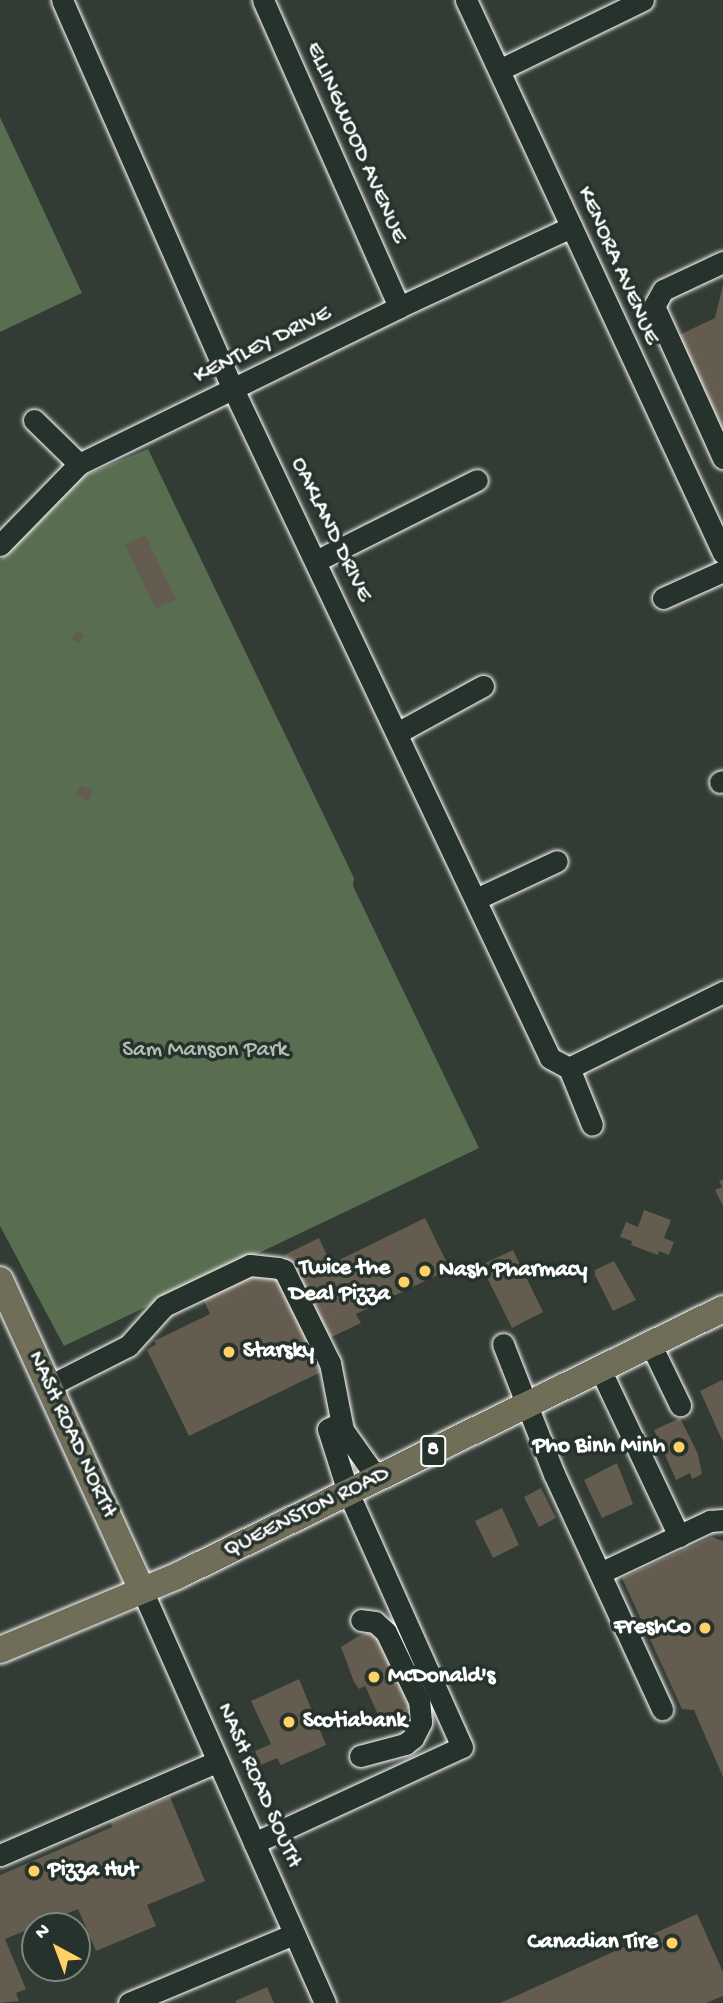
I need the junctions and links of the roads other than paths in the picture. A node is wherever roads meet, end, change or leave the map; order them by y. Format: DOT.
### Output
graph roads {
  1 [pos="62,0"];
  2 [pos="263,0"];
  3 [pos="466,0"];
  4 [pos="643,0"];
  5 [pos="499,70"];
  6 [pos="571,227"];
  7 [pos="723,262"];
  8 [pos="399,307"];
  9 [pos="234,391"];
  10 [pos="34,420"];
  11 [pos="723,458"];
  12 [pos="79,464"];
  13 [pos="477,480"];
  14 [pos="0,545"];
  15 [pos="723,553"];
  16 [pos="316,561"];
  17 [pos="723,571"];
  18 [pos="663,598"];
  19 [pos="483,686"];
  20 [pos="397,733"];
  21 [pos="557,861"];
  22 [pos="476,899"];
  23 [pos="723,992"];
  24 [pos="569,1068"];
  25 [pos="592,1125"];
  26 [pos="0,1280"];
  27 [pos="723,1309"];
  28 [pos="7,1315"];
  29 [pos="503,1344"];
  30 [pos="651,1345"];
  31 [pos="600,1369"];
  32 [pos="49,1385"];
  33 [pos="680,1405"];
  34 [pos="526,1406"];
  35 [pos="334,1426"];
  36 [pos="377,1478"];
  37 [pos="348,1492"];
  38 [pos="723,1520"];
  39 [pos="679,1536"];
  40 [pos="600,1573"];
  41 [pos="142,1590"];
  42 [pos="361,1620"];
  43 [pos="0,1650"];
  44 [pos="662,1709"];
  45 [pos="360,1756"];
  46 [pos="218,1761"];
  47 [pos="254,1843"];
  48 [pos="0,1855"];
  49 [pos="294,1934"];
  50 [pos="128,2003"];
  51 [pos="325,2003"];
  1 -- 9 [label="street, OAKLAND DRIVE"];
  2 -- 8 [label="street, ELLINGWOOD AVENUE"];
  3 -- 5 [label="street, KENORA AVENUE"];
  4 -- 5 [label="street"];
  5 -- 6 [label="street, KENORA AVENUE"];
  6 -- 8 [label="street, KENTLEY DRIVE"];
  6 -- 15 [label="street, KENORA AVENUE"];
  7 -- 11 [label="street"];
  8 -- 9 [label="street, KENTLEY DRIVE"];
  9 -- 12 [label="street, KENTLEY DRIVE"];
  9 -- 16 [label="street, OAKLAND DRIVE"];
  10 -- 12 [label="street"];
  12 -- 14 [label="street, KENTLEY DRIVE"];
  13 -- 16 [label="street"];
  16 -- 20 [label="street, OAKLAND DRIVE"];
  17 -- 18 [label="street"];
  19 -- 20 [label="street"];
  20 -- 22 [label="street, OAKLAND DRIVE"];
  21 -- 22 [label="street"];
  22 -- 24 [label="street, OAKLAND DRIVE"];
  23 -- 24 [label="street"];
  24 -- 25 [label="street, OAKLAND DRIVE"];
  26 -- 28 [label="main road, NASH ROAD NORTH"];
  27 -- 30 [label="main road, QUEENSTON ROAD / 8"];
  28 -- 32 [label="main road, NASH ROAD NORTH"];
  29 -- 34 [label="street"];
  30 -- 31 [label="main road, QUEENSTON ROAD / 8"];
  30 -- 33 [label="street"];
  31 -- 34 [label="main road, QUEENSTON ROAD / 8"];
  31 -- 39 [label="street"];
  32 -- 35 [label="street"];
  32 -- 41 [label="main road, NASH ROAD NORTH"];
  34 -- 36 [label="main road, QUEENSTON ROAD / 8"];
  34 -- 40 [label="street"];
  35 -- 36 [label="street"];
  35 -- 37 [label="street"];
  36 -- 37 [label="main road, QUEENSTON ROAD / 8"];
  37 -- 41 [label="main road, QUEENSTON ROAD / 8"];
  37 -- 47 [label="street"];
  38 -- 39 [label="street"];
  39 -- 40 [label="street"];
  40 -- 44 [label="street"];
  41 -- 43 [label="main road, QUEENSTON ROAD / 8"];
  41 -- 46 [label="street, NASH ROAD SOUTH"];
  42 -- 45 [label="street"];
  46 -- 47 [label="street, NASH ROAD SOUTH"];
  46 -- 48 [label="street"];
  47 -- 49 [label="street, NASH ROAD SOUTH"];
  49 -- 50 [label="street"];
  49 -- 51 [label="street, NASH ROAD SOUTH"];
}
